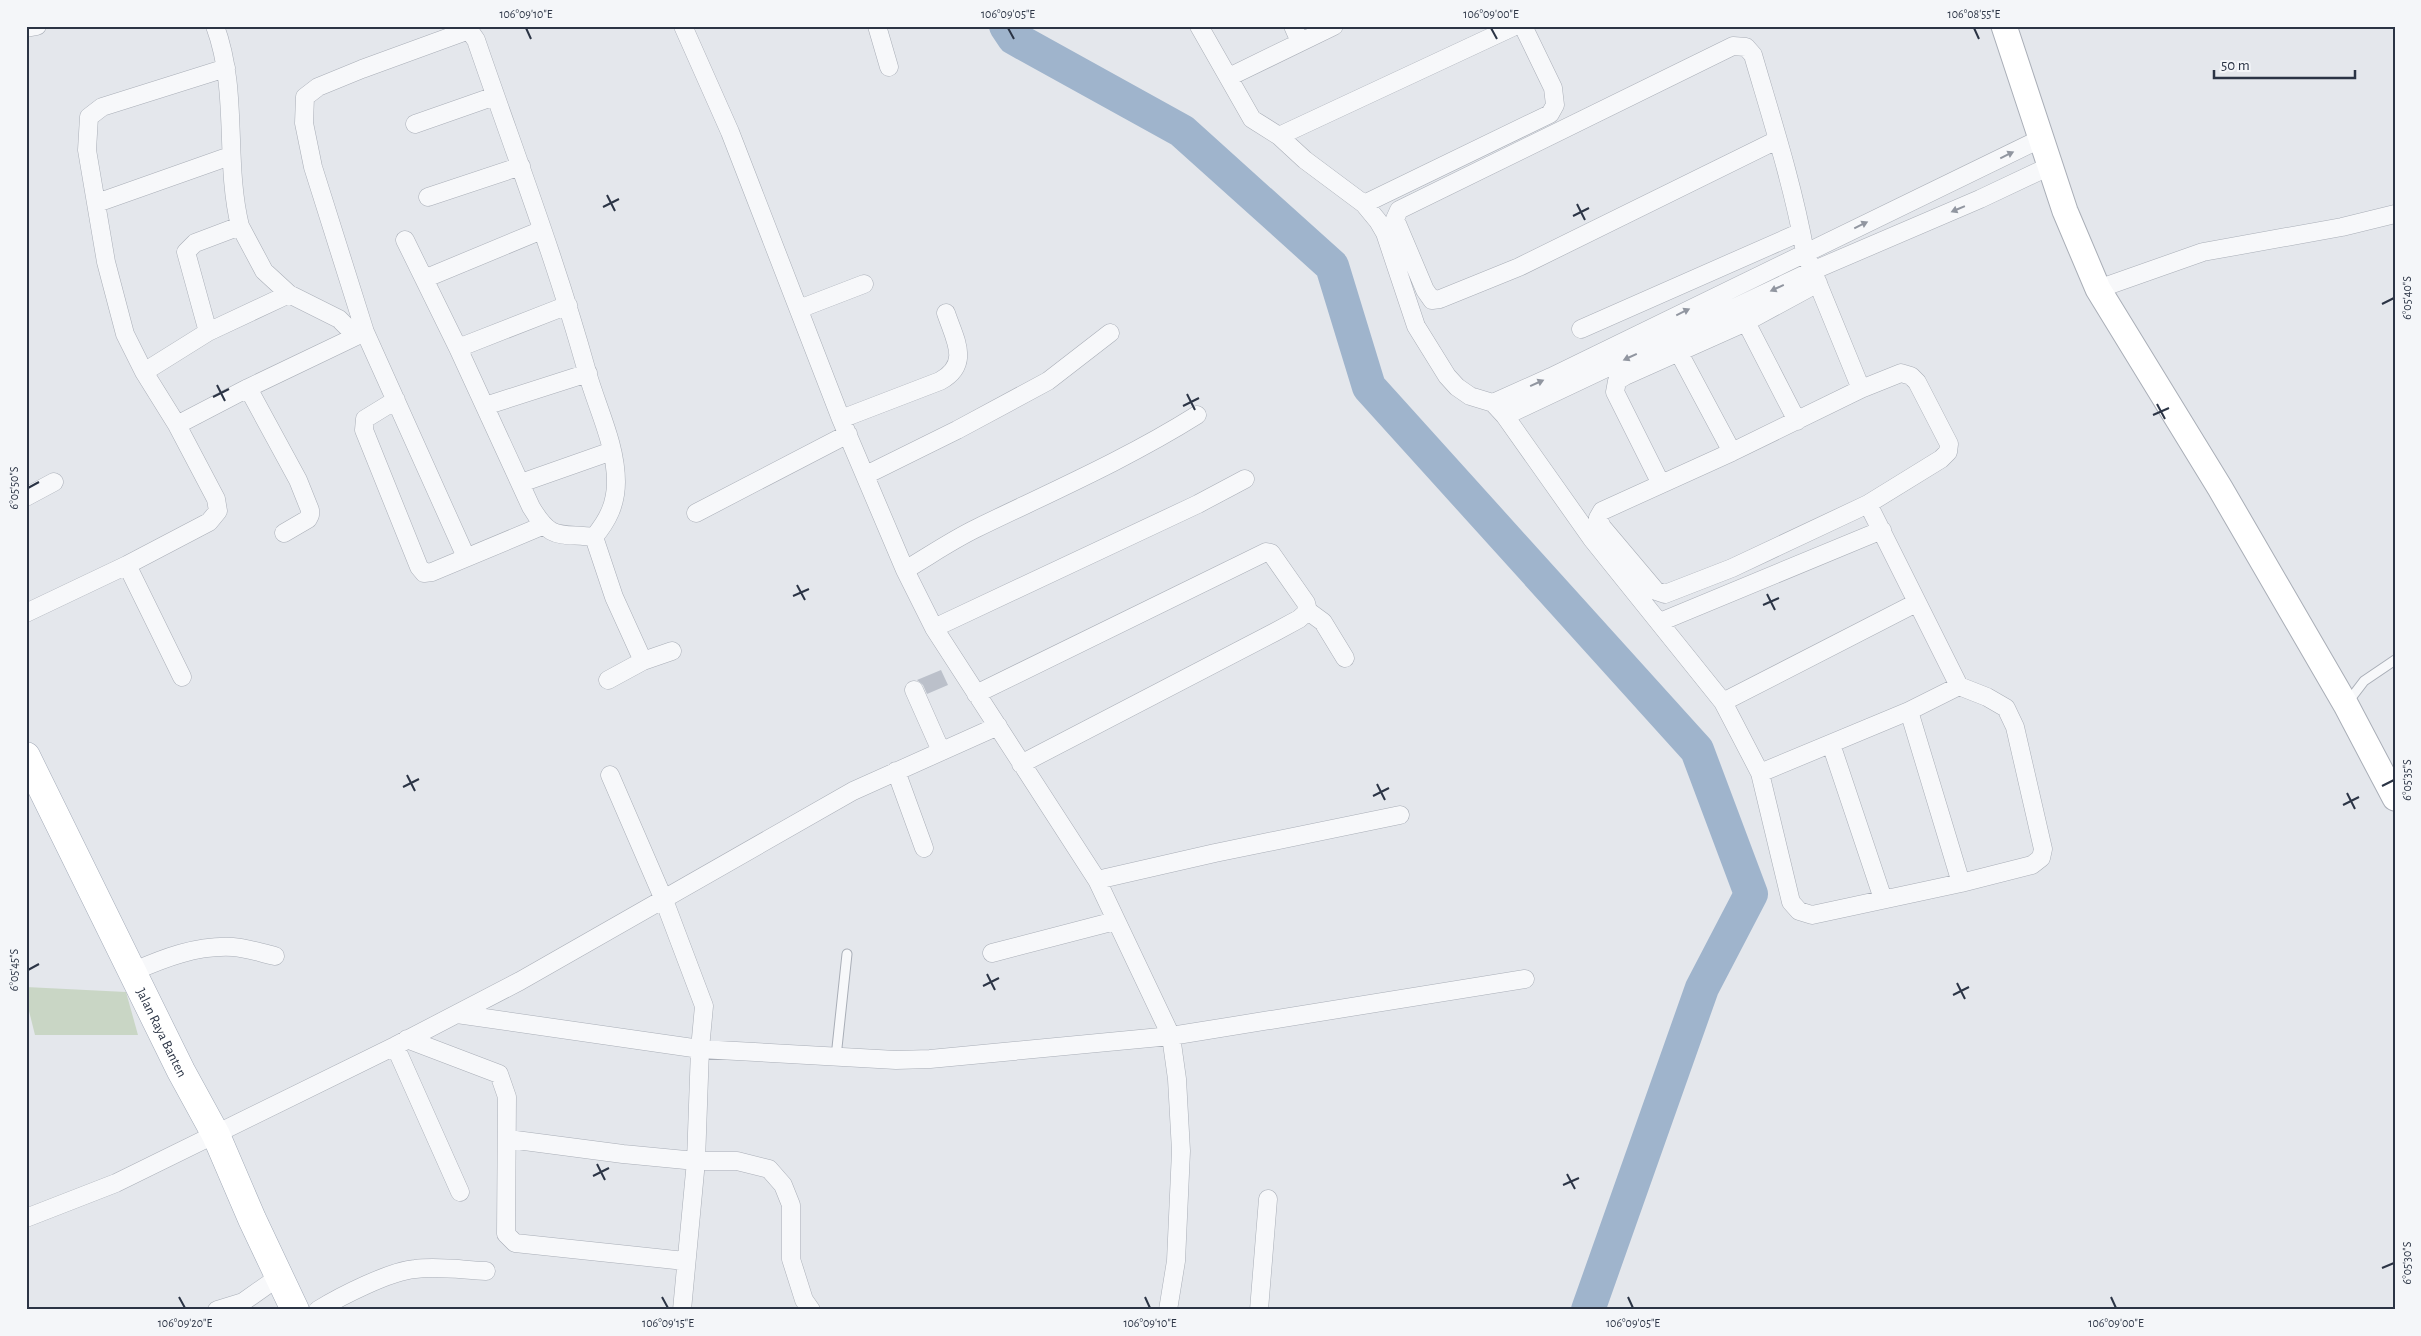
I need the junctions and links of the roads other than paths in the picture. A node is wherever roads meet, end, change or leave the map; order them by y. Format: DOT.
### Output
graph roads {
  1 [pos="37,26"];
  2 [pos="214,26"];
  3 [pos="683,26"];
  4 [pos="877,26"];
  5 [pos="1200,26"];
  6 [pos="1334,26"];
  7 [pos="1515,26"];
  8 [pos="1523,26"];
  9 [pos="2004,26"];
  10 [pos="26,28"];
  11 [pos="470,28"];
  12 [pos="1297,34"];
  13 [pos="889,67"];
  14 [pos="226,68"];
  15 [pos="1229,77"];
  16 [pos="495,96"];
  17 [pos="416,124"];
  18 [pos="1280,136"];
  19 [pos="2040,139"];
  20 [pos="1777,140"];
  21 [pos="230,156"];
  22 [pos="521,166"];
  23 [pos="2050,166"];
  24 [pos="1968,174"];
  25 [pos="428,198"];
  26 [pos="1980,199"];
  27 [pos="97,203"];
  28 [pos="1364,204"];
  29 [pos="2395,214"];
  30 [pos="240,226"];
  31 [pos="542,230"];
  32 [pos="1801,232"];
  33 [pos="1842,235"];
  34 [pos="405,240"];
  35 [pos="1805,252"];
  36 [pos="1851,254"];
  37 [pos="1815,277"];
  38 [pos="424,279"];
  39 [pos="864,284"];
  40 [pos="2098,289"];
  41 [pos="289,294"];
  42 [pos="568,305"];
  43 [pos="799,309"];
  44 [pos="946,312"];
  45 [pos="1746,322"];
  46 [pos="1581,329"];
  47 [pos="208,332"];
  48 [pos="1110,333"];
  49 [pos="361,334"];
  50 [pos="458,348"];
  51 [pos="1678,351"];
  52 [pos="144,372"];
  53 [pos="588,373"];
  54 [pos="248,388"];
  55 [pos="1861,389"];
  56 [pos="396,400"];
  57 [pos="1493,403"];
  58 [pos="485,406"];
  59 [pos="1197,415"];
  60 [pos="1505,416"];
  61 [pos="1797,421"];
  62 [pos="177,425"];
  63 [pos="844,427"];
  64 [pos="612,451"];
  65 [pos="1732,452"];
  66 [pos="866,475"];
  67 [pos="1245,479"];
  68 [pos="54,482"];
  69 [pos="521,483"];
  70 [pos="1661,484"];
  71 [pos="26,497"];
  72 [pos="1868,504"];
  73 [pos="696,513"];
  74 [pos="542,526"];
  75 [pos="1882,530"];
  76 [pos="284,533"];
  77 [pos="594,537"];
  78 [pos="466,557"];
  79 [pos="128,565"];
  80 [pos="904,570"];
  81 [pos="1916,603"];
  82 [pos="1308,611"];
  83 [pos="26,613"];
  84 [pos="1660,622"];
  85 [pos="934,628"];
  86 [pos="672,651"];
  87 [pos="1345,658"];
  88 [pos="2395,660"];
  89 [pos="642,661"];
  90 [pos="182,677"];
  91 [pos="608,680"];
  92 [pos="1959,686"];
  93 [pos="914,690"];
  94 [pos="976,694"];
  95 [pos="1723,702"];
  96 [pos="2346,705"];
  97 [pos="1909,711"];
  98 [pos="998,726"];
  99 [pos="1831,744"];
  100 [pos="941,751"];
  101 [pos="26,756"];
  102 [pos="1021,764"];
  103 [pos="896,771"];
  104 [pos="1760,773"];
  105 [pos="610,775"];
  106 [pos="2395,798"];
  107 [pos="1400,815"];
  108 [pos="924,848"];
  109 [pos="1097,880"];
  110 [pos="1961,883"];
  111 [pos="1883,899"];
  112 [pos="664,900"];
  113 [pos="1115,921"];
  114 [pos="992,952"];
  115 [pos="847,954"];
  116 [pos="275,956"];
  117 [pos="132,972"];
  118 [pos="1525,979"];
  119 [pos="457,1014"];
  120 [pos="1170,1036"];
  121 [pos="401,1042"];
  122 [pos="700,1049"];
  123 [pos="836,1057"];
  124 [pos="216,1136"];
  125 [pos="508,1139"];
  126 [pos="696,1161"];
  127 [pos="460,1192"];
  128 [pos="1268,1199"];
  129 [pos="26,1218"];
  130 [pos="685,1261"];
  131 [pos="486,1271"];
  132 [pos="280,1276"];
  133 [pos="217,1310"];
  134 [pos="295,1310"];
  135 [pos="318,1310"];
  136 [pos="682,1310"];
  137 [pos="811,1310"];
  138 [pos="1168,1310"];
  139 [pos="1260,1310"];
  1 -- 10 [label="street"];
  2 -- 14 [label="street"];
  3 -- 43 [label="street"];
  4 -- 13 [label="street"];
  5 -- 15 [label="street"];
  6 -- 12 [label="street"];
  7 -- 18 [label="street"];
  8 -- 28 [label="street"];
  9 -- 19 [label="street"];
  11 -- 16 [label="street"];
  11 -- 49 [label="street"];
  12 -- 15 [label="street"];
  14 -- 21 [label="street"];
  14 -- 27 [label="street"];
  15 -- 18 [label="street"];
  16 -- 17 [label="street"];
  16 -- 22 [label="street"];
  18 -- 28 [label="street"];
  19 -- 23 [label="street"];
  24 -- 19 [label="street, one-way"];
  20 -- 20 [label="street"];
  20 -- 32 [label="street"];
  21 -- 27 [label="street"];
  21 -- 30 [label="street"];
  22 -- 25 [label="street"];
  22 -- 31 [label="street"];
  23 -- 26 [label="street"];
  23 -- 40 [label="street"];
  24 -- 26 [label="street"];
  33 -- 24 [label="street, one-way"];
  26 -- 36 [label="street, one-way"];
  27 -- 52 [label="street"];
  28 -- 57 [label="street"];
  29 -- 40 [label="street"];
  30 -- 41 [label="street"];
  30 -- 47 [label="street"];
  31 -- 38 [label="street"];
  31 -- 42 [label="street"];
  32 -- 35 [label="street"];
  32 -- 46 [label="street"];
  33 -- 35 [label="street"];
  33 -- 36 [label="street"];
  34 -- 38 [label="street"];
  35 -- 37 [label="street"];
  57 -- 35 [label="street, one-way"];
  36 -- 37 [label="street"];
  37 -- 45 [label="street"];
  37 -- 55 [label="street"];
  37 -- 60 [label="street, one-way"];
  38 -- 50 [label="street"];
  39 -- 43 [label="street"];
  40 -- 96 [label="street"];
  41 -- 47 [label="street"];
  41 -- 49 [label="street"];
  42 -- 50 [label="street"];
  42 -- 53 [label="street"];
  43 -- 63 [label="street"];
  44 -- 63 [label="street"];
  45 -- 51 [label="street"];
  45 -- 61 [label="street"];
  47 -- 52 [label="street"];
  48 -- 66 [label="street"];
  49 -- 54 [label="street"];
  49 -- 56 [label="street"];
  50 -- 58 [label="street"];
  51 -- 65 [label="street"];
  51 -- 70 [label="street"];
  52 -- 62 [label="street"];
  53 -- 58 [label="street"];
  53 -- 64 [label="street"];
  54 -- 62 [label="street"];
  54 -- 76 [label="street"];
  55 -- 61 [label="street"];
  55 -- 72 [label="street"];
  56 -- 78 [label="street"];
  56 -- 78 [label="street"];
  57 -- 60 [label="street"];
  58 -- 69 [label="street"];
  59 -- 80 [label="street"];
  60 -- 84 [label="street"];
  61 -- 65 [label="street"];
  62 -- 79 [label="street"];
  63 -- 66 [label="street"];
  63 -- 73 [label="street"];
  64 -- 69 [label="street"];
  64 -- 77 [label="street"];
  65 -- 70 [label="street"];
  66 -- 80 [label="street"];
  67 -- 85 [label="street"];
  68 -- 71 [label="street"];
  69 -- 74 [label="street"];
  70 -- 72 [label="street"];
  72 -- 75 [label="street"];
  74 -- 77 [label="street"];
  74 -- 78 [label="street"];
  75 -- 81 [label="street"];
  75 -- 84 [label="street"];
  77 -- 89 [label="street"];
  79 -- 83 [label="street"];
  79 -- 90 [label="street"];
  80 -- 85 [label="street"];
  81 -- 92 [label="street"];
  81 -- 95 [label="street"];
  82 -- 87 [label="street"];
  82 -- 94 [label="street"];
  82 -- 102 [label="street"];
  84 -- 95 [label="street"];
  85 -- 94 [label="street"];
  86 -- 89 [label="street"];
  88 -- 96 [label="lane"];
  89 -- 91 [label="street"];
  92 -- 97 [label="street"];
  92 -- 110 [label="street"];
  93 -- 100 [label="street"];
  94 -- 98 [label="street"];
  95 -- 104 [label="street"];
  96 -- 106 [label="street"];
  97 -- 99 [label="street"];
  97 -- 110 [label="street"];
  98 -- 100 [label="street"];
  98 -- 102 [label="street"];
  99 -- 104 [label="street"];
  99 -- 111 [label="street"];
  100 -- 103 [label="street"];
  101 -- 117 [label="main road, Jalan Raya Banten"];
  102 -- 109 [label="street"];
  103 -- 108 [label="street"];
  103 -- 112 [label="street"];
  104 -- 111 [label="street"];
  105 -- 112 [label="street"];
  107 -- 109 [label="street"];
  109 -- 113 [label="street"];
  110 -- 111 [label="street"];
  112 -- 119 [label="street"];
  112 -- 122 [label="street"];
  113 -- 114 [label="street"];
  113 -- 120 [label="street"];
  115 -- 123 [label="lane"];
  116 -- 117 [label="street"];
  117 -- 124 [label="main road, Jalan Raya Banten"];
  118 -- 120 [label="street"];
  119 -- 121 [label="street"];
  119 -- 122 [label="street"];
  120 -- 123 [label="street"];
  120 -- 138 [label="street"];
  121 -- 124 [label="street"];
  121 -- 125 [label="street"];
  121 -- 127 [label="street"];
  122 -- 123 [label="street"];
  122 -- 126 [label="street"];
  124 -- 129 [label="street"];
  124 -- 132 [label="main road, Jalan Raya Banten"];
  125 -- 126 [label="street"];
  125 -- 130 [label="street"];
  126 -- 130 [label="street"];
  126 -- 137 [label="street"];
  128 -- 139 [label="street"];
  130 -- 136 [label="street"];
  131 -- 135 [label="street"];
  132 -- 133 [label="street"];
  132 -- 134 [label="main road, Jalan Raya Banten"];
}
